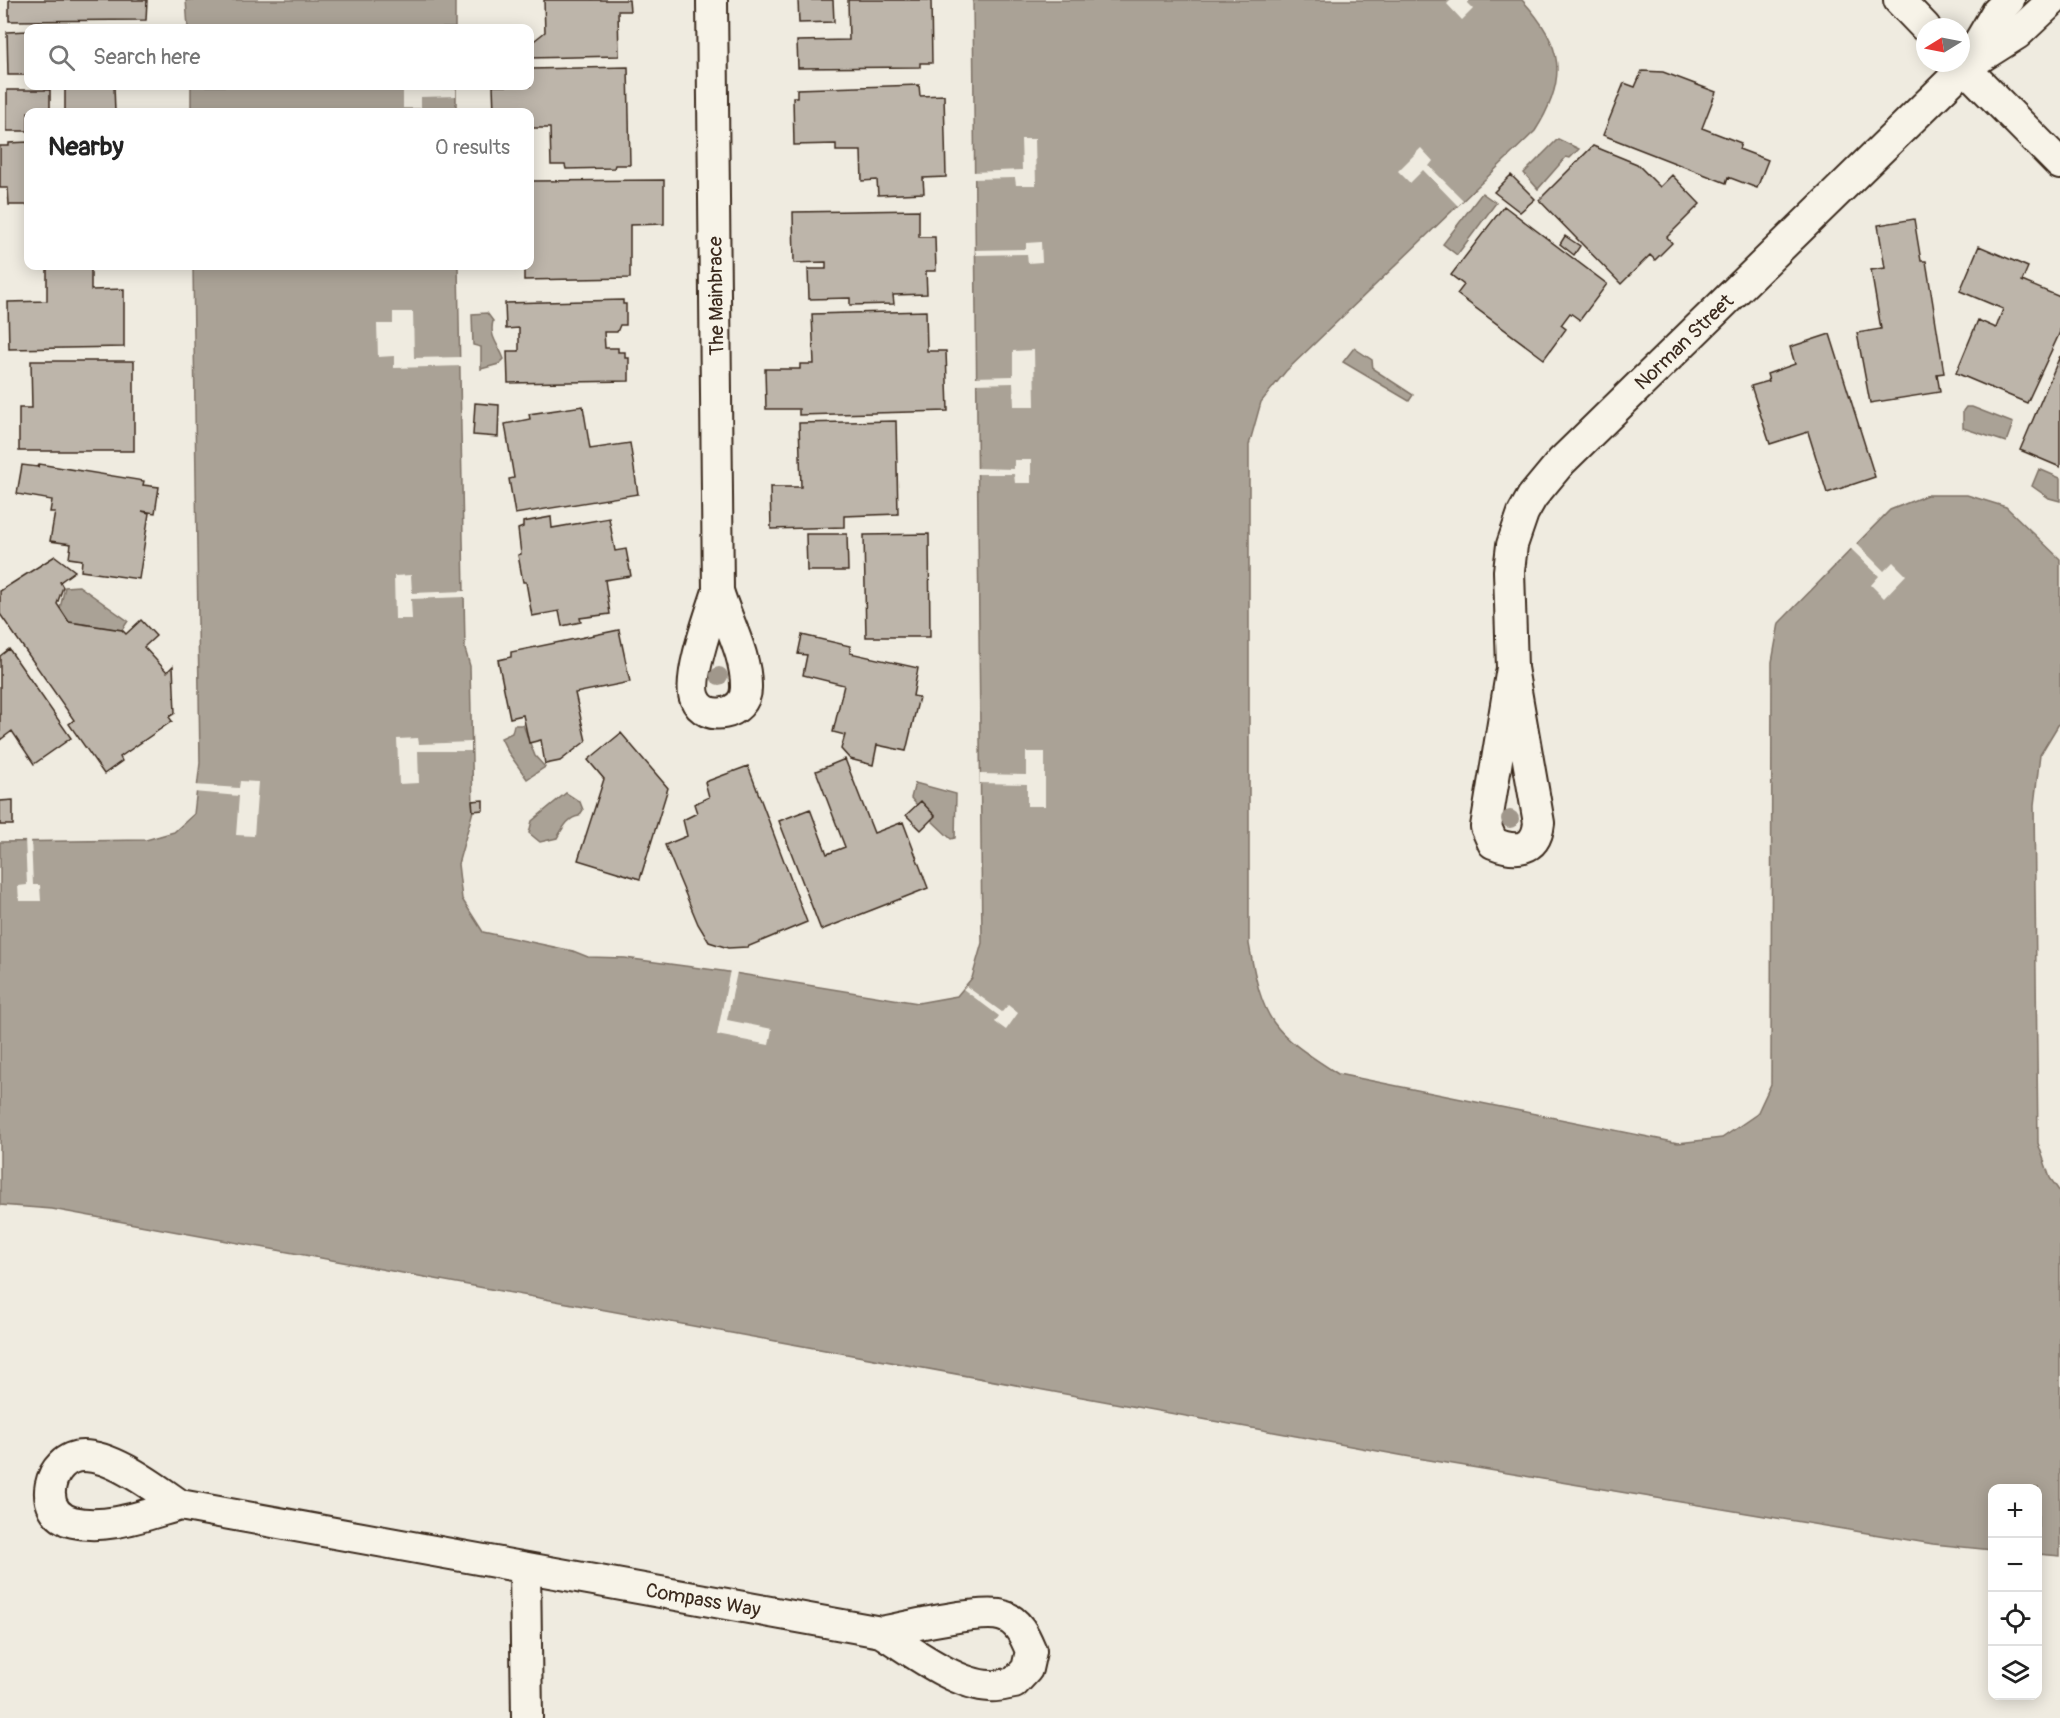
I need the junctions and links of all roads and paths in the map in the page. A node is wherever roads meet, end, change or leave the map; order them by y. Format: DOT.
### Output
graph roads {
  1 [pos="712,0"];
  2 [pos="1899,0"];
  3 [pos="2009,0"];
  4 [pos="2053,0"];
  5 [pos="1916,18"];
  6 [pos="1970,54"];
  7 [pos="1970,61"];
  8 [pos="1956,72"];
  9 [pos="1970,72"];
  10 [pos="2060,164"];
  11 [pos="718,591"];
  12 [pos="1512,668"];
  13 [pos="180,1505"];
  14 [pos="525,1568"];
  15 [pos="881,1632"];
  16 [pos="526,1718"];
  1 -- 11 [label="street, The Mainbrace"];
  2 -- 5 [label="street"];
  3 -- 6 [label="street, Norman Street"];
  4 -- 7 [label="street, Norman Street"];
  8 -- 12 [label="street, Norman Street"];
  9 -- 10 [label="street"];
  12 -- 12 [label="street, Norman Street"];
  13 -- 14 [label="street, Compass Way"];
  14 -- 15 [label="street, Compass Way"];
  14 -- 16 [label="street"];
}
